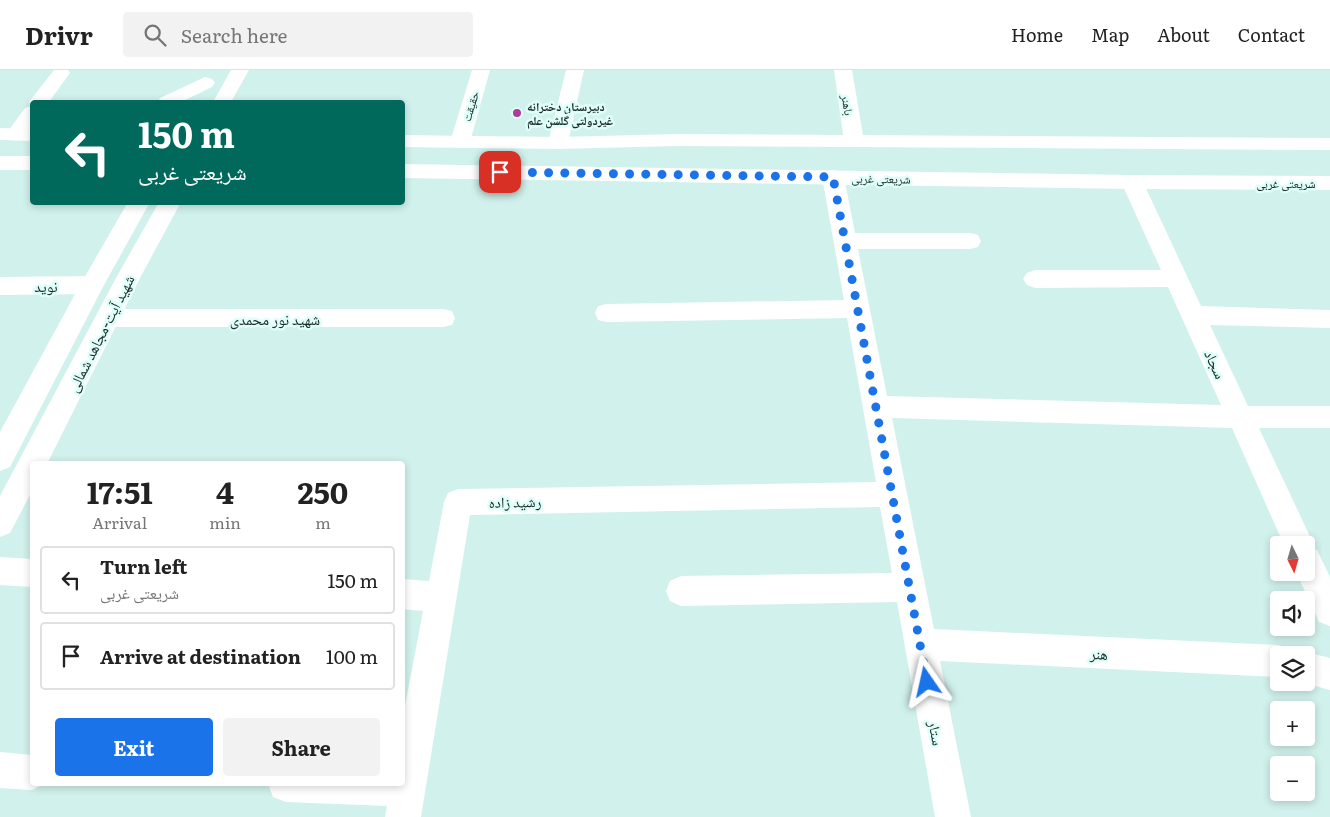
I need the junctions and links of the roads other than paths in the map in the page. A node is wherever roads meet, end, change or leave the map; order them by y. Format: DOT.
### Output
graph roads {
  1 [pos="240,70"];
  2 [pos="481,70"];
  3 [pos="575,70"];
  4 [pos="843,70"];
  5 [pos="61,73"];
  6 [pos="208,76"];
  7 [pos="41,100"];
  8 [pos="170,100"];
  9 [pos="194,100"];
  10 [pos="223,100"];
  11 [pos="30,115"];
  12 [pos="16,135"];
  13 [pos="405,141"];
  14 [pos="854,141"];
  15 [pos="460,142"];
  16 [pos="1251,142"];
  17 [pos="558,143"];
  18 [pos="1330,144"];
  19 [pos="0,162"];
  20 [pos="30,163"];
  21 [pos="1189,163"];
  22 [pos="405,171"];
  23 [pos="833,177"];
  24 [pos="1132,182"];
  25 [pos="1278,183"];
  26 [pos="1330,183"];
  27 [pos="168,205"];
  28 [pos="187,205"];
  29 [pos="128,209"];
  30 [pos="158,225"];
  31 [pos="844,241"];
  32 [pos="970,241"];
  33 [pos="144,251"];
  34 [pos="111,253"];
  35 [pos="1177,278"];
  36 [pos="1036,279"];
  37 [pos="0,286"];
  38 [pos="92,286"];
  39 [pos="858,309"];
  40 [pos="607,313"];
  41 [pos="1193,315"];
  42 [pos="108,318"];
  43 [pos="443,318"];
  44 [pos="1330,319"];
  45 [pos="876,407"];
  46 [pos="1240,417"];
  47 [pos="1330,418"];
  48 [pos="0,459"];
  49 [pos="35,461"];
  50 [pos="30,469"];
  51 [pos="892,494"];
  52 [pos="0,524"];
  53 [pos="1295,536"];
  54 [pos="0,571"];
  55 [pos="30,573"];
  56 [pos="1315,579"];
  57 [pos="909,587"];
  58 [pos="681,590"];
  59 [pos="405,594"];
  60 [pos="442,597"];
  61 [pos="1330,611"];
  62 [pos="920,644"];
  63 [pos="1270,661"];
  64 [pos="1315,670"];
  65 [pos="1330,674"];
  66 [pos="0,770"];
  67 [pos="30,772"];
  68 [pos="299,786"];
  69 [pos="405,803"];
  70 [pos="952,817"];
  1 -- 10 [label="street"];
  2 -- 15 [label="street, حقیقت"];
  3 -- 17 [label="street"];
  4 -- 14 [label="street, باهنر"];
  5 -- 7 [label="street"];
  6 -- 8 [label="street"];
  6 -- 9 [label="street"];
  11 -- 12 [label="street"];
  13 -- 15 [label="street, شریعتی غربی"];
  14 -- 17 [label="street, شریعتی غربی"];
  14 -- 21 [label="street, شریعتی غربی"];
  15 -- 17 [label="street, شریعتی غربی"];
  16 -- 18 [label="street, شریعتی غربی"];
  16 -- 21 [label="street, شریعتی غربی"];
  16 -- 25 [label="street"];
  19 -- 20 [label="street"];
  21 -- 24 [label="street, شریعتی غربی"];
  21 -- 25 [label="street, شریعتی غربی"];
  22 -- 23 [label="street, شریعتی غربی"];
  23 -- 24 [label="street, شریعتی غربی"];
  23 -- 31 [label="street, ستار"];
  24 -- 35 [label="street, سجاد"];
  25 -- 26 [label="street, شریعتی غربی"];
  27 -- 30 [label="street, شهید آیت-مجاهد شمالی"];
  28 -- 30 [label="street"];
  29 -- 34 [label="street, شهید آیت-مجاهد شمالی"];
  30 -- 33 [label="street, شهید آیت-مجاهد شمالی"];
  31 -- 32 [label="street"];
  31 -- 39 [label="street, ستار"];
  33 -- 34 [label="street"];
  33 -- 42 [label="street, شهید آیت-مجاهد شمالی"];
  34 -- 38 [label="street, شهید آیت-مجاهد شمالی"];
  35 -- 36 [label="street"];
  35 -- 41 [label="street, سجاد"];
  37 -- 38 [label="street, نوید"];
  38 -- 48 [label="street, شهید آیت-مجاهد شمالی"];
  39 -- 40 [label="street"];
  39 -- 45 [label="street, ستار"];
  41 -- 44 [label="street"];
  41 -- 46 [label="street, سجاد"];
  42 -- 43 [label="street, شهید نور محمدی"];
  42 -- 49 [label="street, شهید آیت-مجاهد شمالی"];
  45 -- 46 [label="street"];
  45 -- 51 [label="street, ستار"];
  46 -- 47 [label="street"];
  46 -- 53 [label="street, سجاد"];
  50 -- 52 [label="street, شهید آیت-مجاهد شمالی"];
  51 -- 57 [label="street, ستار"];
  51 -- 60 [label="street, رشید زاده"];
  54 -- 55 [label="street"];
  56 -- 61 [label="street"];
  57 -- 58 [label="street"];
  57 -- 62 [label="street, ستار"];
  59 -- 60 [label="street"];
  60 -- 69 [label="street, رشید زاده"];
  62 -- 63 [label="street, هنر"];
  62 -- 70 [label="street, ستار"];
  64 -- 65 [label="street"];
  66 -- 67 [label="street"];
  68 -- 69 [label="street"];
}
